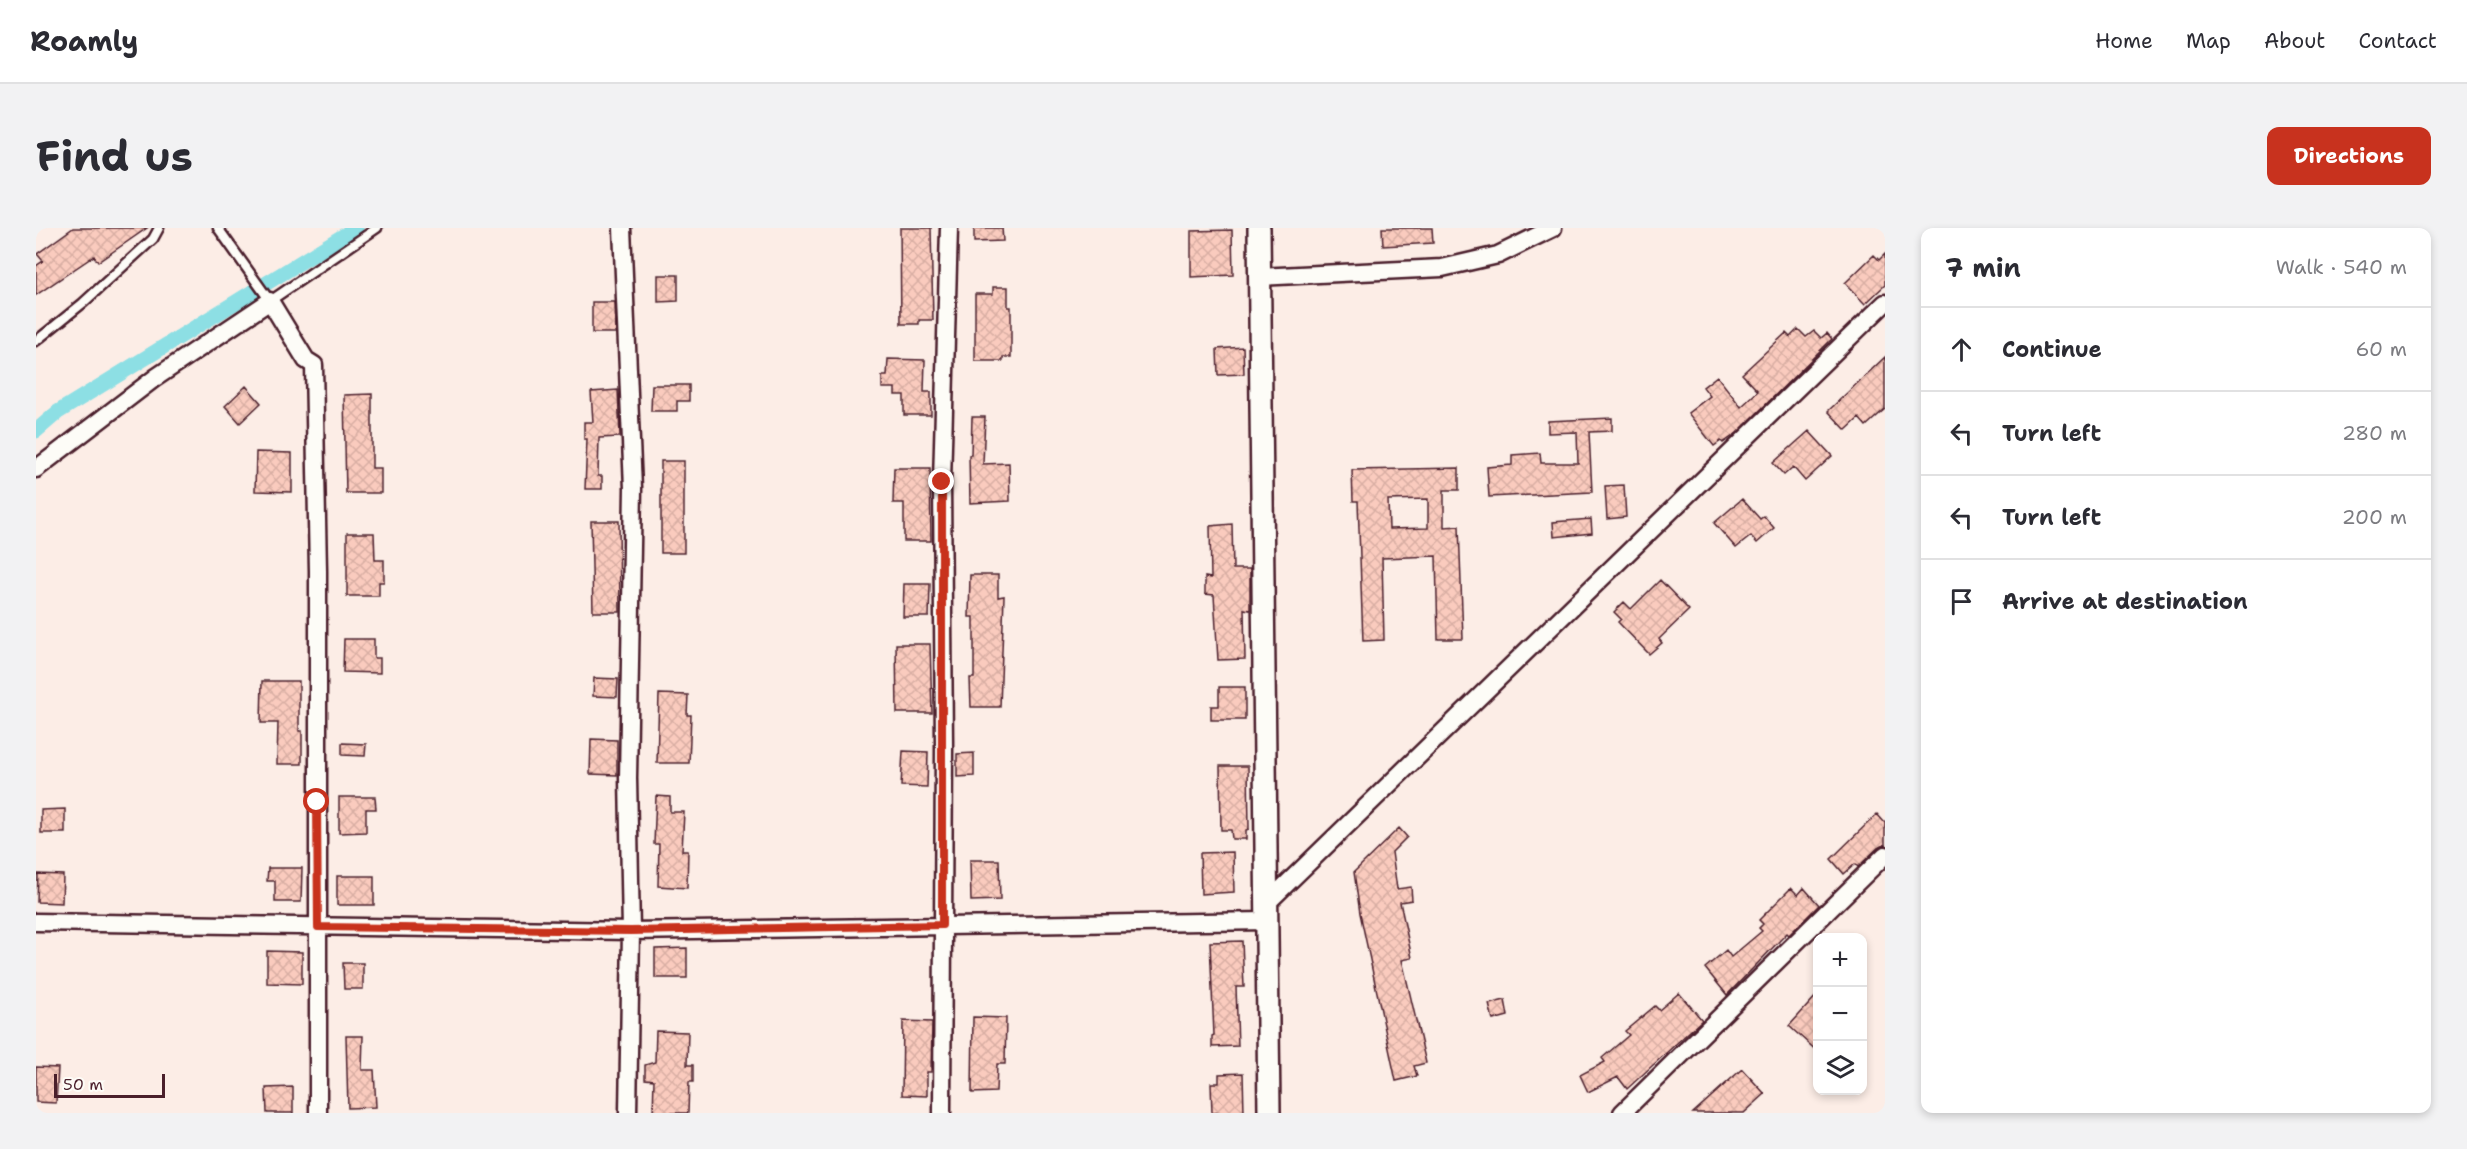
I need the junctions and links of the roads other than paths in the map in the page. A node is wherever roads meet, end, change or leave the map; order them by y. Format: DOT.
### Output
graph roads {
  1 [pos="159,228"];
  2 [pos="218,228"];
  3 [pos="377,228"];
  4 [pos="622,228"];
  5 [pos="949,228"];
  6 [pos="1259,228"];
  7 [pos="1553,228"];
  8 [pos="1260,277"];
  9 [pos="270,301"];
  10 [pos="1885,303"];
  11 [pos="36,341"];
  12 [pos="36,470"];
  13 [pos="1885,855"];
  14 [pos="1267,912"];
  15 [pos="36,922"];
  16 [pos="942,925"];
  17 [pos="318,927"];
  18 [pos="631,931"];
  19 [pos="318,1113"];
  20 [pos="628,1113"];
  21 [pos="942,1113"];
  22 [pos="1269,1113"];
  23 [pos="1622,1113"];
  1 -- 11 [label="lane"];
  2 -- 9 [label="lane"];
  3 -- 9 [label="lane"];
  4 -- 18 [label="street"];
  5 -- 16 [label="street"];
  6 -- 8 [label="street"];
  7 -- 8 [label="street"];
  8 -- 14 [label="street"];
  9 -- 12 [label="street"];
  9 -- 17 [label="street"];
  10 -- 14 [label="street"];
  13 -- 23 [label="street"];
  14 -- 16 [label="street"];
  14 -- 22 [label="street"];
  15 -- 17 [label="street"];
  16 -- 18 [label="street"];
  16 -- 21 [label="street"];
  17 -- 18 [label="street"];
  17 -- 19 [label="street"];
  18 -- 20 [label="street"];
}
